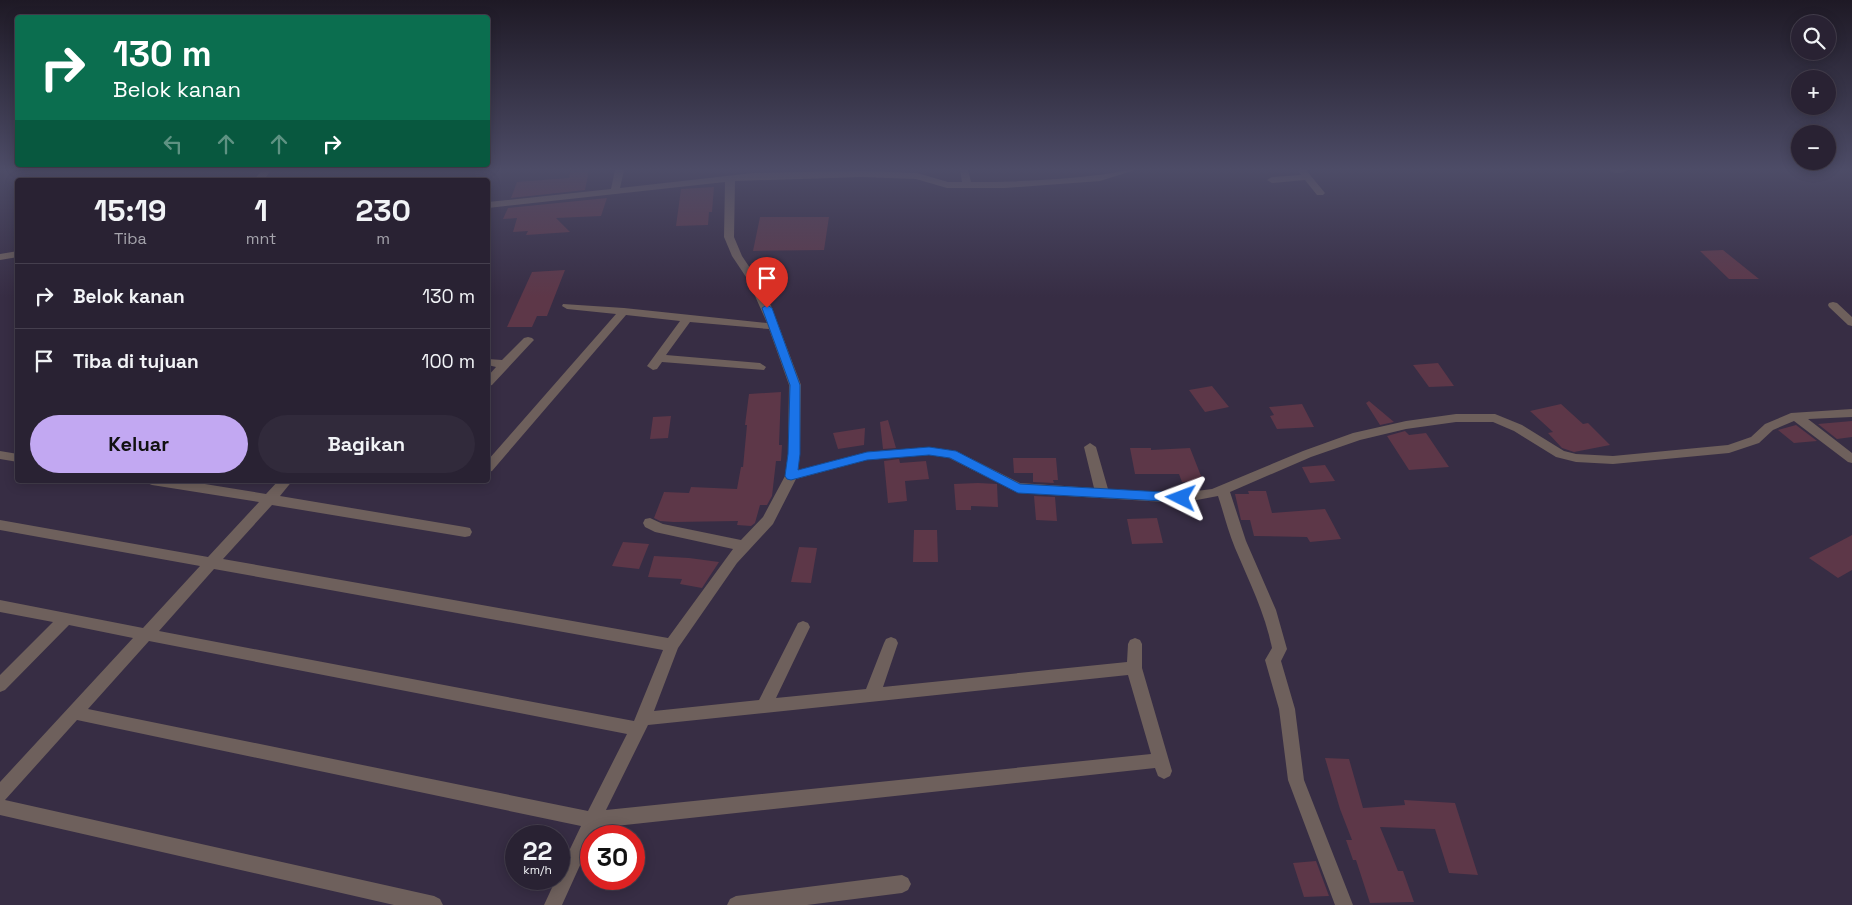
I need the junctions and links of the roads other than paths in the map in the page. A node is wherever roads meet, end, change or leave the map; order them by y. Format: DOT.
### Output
graph roads {
  1 [pos="729,212"];
  2 [pos="15,254"];
  3 [pos="0,257"];
  4 [pos="1833,305"];
  5 [pos="567,306"];
  6 [pos="624,311"];
  7 [pos="687,318"];
  8 [pos="1852,323"];
  9 [pos="768,326"];
  10 [pos="528,340"];
  11 [pos="490,362"];
  12 [pos="504,364"];
  13 [pos="760,367"];
  14 [pos="490,380"];
  15 [pos="1852,413"];
  16 [pos="1794,416"];
  17 [pos="1090,447"];
  18 [pos="0,455"];
  19 [pos="15,458"];
  20 [pos="1852,459"];
  21 [pos="490,466"];
  22 [pos="791,476"];
  23 [pos="186,483"];
  24 [pos="285,483"];
  25 [pos="1223,490"];
  26 [pos="1102,492"];
  27 [pos="268,500"];
  28 [pos="650,523"];
  29 [pos="0,525"];
  30 [pos="465,532"];
  31 [pos="745,546"];
  32 [pos="211,564"];
  33 [pos="0,606"];
  34 [pos="66,619"];
  35 [pos="803,627"];
  36 [pos="147,635"];
  37 [pos="891,643"];
  38 [pos="1135,644"];
  39 [pos="672,645"];
  40 [pos="1134,668"];
  41 [pos="0,685"];
  42 [pos="872,695"];
  43 [pos="764,706"];
  44 [pos="75,713"];
  45 [pos="640,724"];
  46 [pos="0,794"];
  47 [pos="0,807"];
  48 [pos="592,820"];
  49 [pos="902,884"];
  50 [pos="434,905"];
  51 [pos="553,905"];
  52 [pos="736,905"];
  53 [pos="1344,905"];
  1 -- 22 [label="street"];
  2 -- 3 [label="street"];
  4 -- 8 [label="street"];
  5 -- 6 [label="street"];
  6 -- 7 [label="street"];
  6 -- 21 [label="street"];
  7 -- 9 [label="street"];
  7 -- 13 [label="street"];
  10 -- 12 [label="street"];
  11 -- 12 [label="street"];
  12 -- 14 [label="street"];
  15 -- 16 [label="street"];
  16 -- 20 [label="street"];
  16 -- 25 [label="street"];
  17 -- 26 [label="street"];
  18 -- 19 [label="street"];
  22 -- 26 [label="street"];
  22 -- 31 [label="street"];
  23 -- 27 [label="street"];
  24 -- 27 [label="street"];
  25 -- 26 [label="street"];
  25 -- 53 [label="street"];
  27 -- 30 [label="street"];
  27 -- 32 [label="street"];
  28 -- 31 [label="street"];
  29 -- 32 [label="street"];
  31 -- 39 [label="street"];
  32 -- 36 [label="street"];
  32 -- 39 [label="street"];
  33 -- 34 [label="street"];
  34 -- 36 [label="street"];
  34 -- 41 [label="street"];
  35 -- 43 [label="street"];
  36 -- 44 [label="street"];
  36 -- 45 [label="street"];
  37 -- 42 [label="street"];
  38 -- 40 [label="street"];
  39 -- 45 [label="street"];
  40 -- 42 [label="street"];
  40 -- 48 [label="street"];
  42 -- 43 [label="street"];
  43 -- 45 [label="street"];
  44 -- 46 [label="street"];
  44 -- 48 [label="street"];
  45 -- 48 [label="street"];
  47 -- 50 [label="street"];
  48 -- 51 [label="street"];
  49 -- 52 [label="street"];
}
